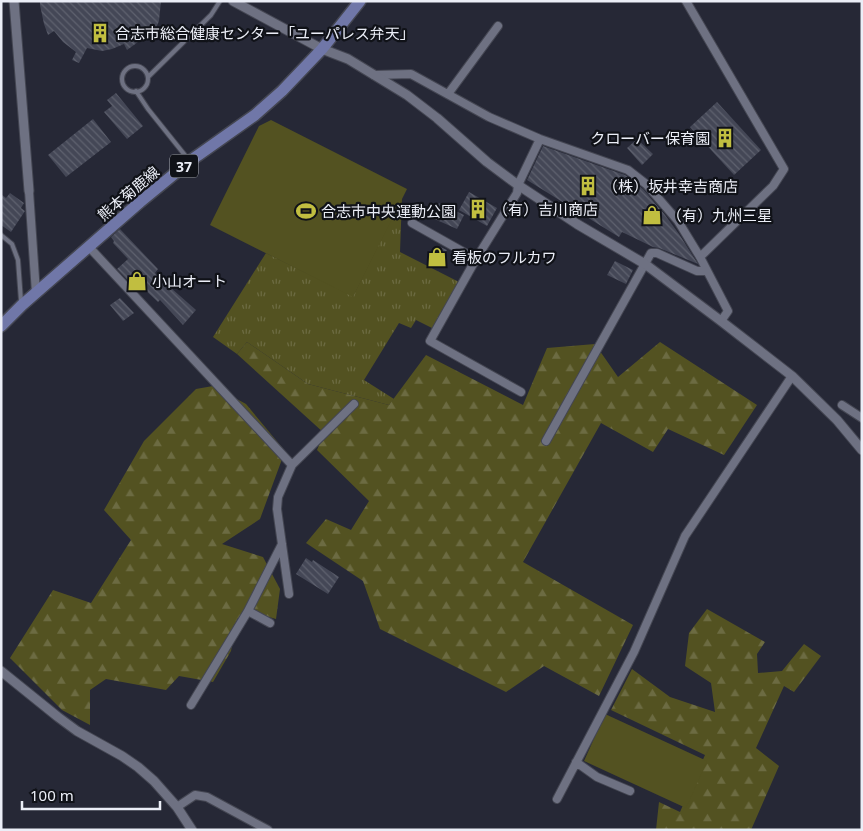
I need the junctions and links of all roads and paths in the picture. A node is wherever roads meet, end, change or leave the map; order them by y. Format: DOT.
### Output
graph roads {
  1 [pos="14,1"];
  2 [pos="220,1"];
  3 [pos="233,1"];
  4 [pos="360,1"];
  5 [pos="686,1"];
  6 [pos="498,26"];
  7 [pos="322,48"];
  8 [pos="374,75"];
  9 [pos="148,76"];
  10 [pos="136,91"];
  11 [pos="448,94"];
  12 [pos="540,139"];
  13 [pos="190,161"];
  14 [pos="518,185"];
  15 [pos="29,190"];
  16 [pos="412,223"];
  17 [pos="1,235"];
  18 [pos="89,247"];
  19 [pos="700,257"];
  20 [pos="476,259"];
  21 [pos="645,264"];
  22 [pos="707,271"];
  23 [pos="36,293"];
  24 [pos="22,304"];
  25 [pos="721,321"];
  26 [pos="1,326"];
  27 [pos="792,376"];
  28 [pos="521,392"];
  29 [pos="354,404"];
  30 [pos="842,405"];
  31 [pos="862,418"];
  32 [pos="546,441"];
  33 [pos="862,450"];
  34 [pos="292,465"];
  35 [pos="282,544"];
  36 [pos="290,594"];
  37 [pos="248,611"];
  38 [pos="270,624"];
  39 [pos="1,672"];
  40 [pos="191,705"];
  41 [pos="576,762"];
  42 [pos="630,791"];
  43 [pos="557,799"];
  44 [pos="177,806"];
  45 [pos="192,830"];
  46 [pos="268,830"];
  1 -- 15 [label="street"];
  2 -- 9 [label="lane"];
  3 -- 7 [label="street"];
  4 -- 7 [label="main road, 熊本菊鹿線 / 37"];
  5 -- 19 [label="street"];
  6 -- 11 [label="street"];
  7 -- 8 [label="street"];
  7 -- 13 [label="main road, 熊本菊鹿線 / 37"];
  8 -- 11 [label="street"];
  8 -- 14 [label="street"];
  9 -- 10 [label="lane"];
  9 -- 10 [label="lane"];
  10 -- 13 [label="lane"];
  11 -- 12 [label="street"];
  12 -- 14 [label="street"];
  12 -- 19 [label="street"];
  13 -- 18 [label="main road, 熊本菊鹿線 / 37"];
  14 -- 20 [label="street"];
  14 -- 21 [label="street"];
  15 -- 23 [label="street"];
  16 -- 20 [label="street"];
  17 -- 24 [label="lane"];
  18 -- 23 [label="main road, 熊本菊鹿線 / 37"];
  18 -- 34 [label="street"];
  19 -- 22 [label="street"];
  20 -- 28 [label="street"];
  21 -- 22 [label="street"];
  21 -- 25 [label="street"];
  21 -- 32 [label="street"];
  22 -- 25 [label="street"];
  23 -- 24 [label="main road, 熊本菊鹿線 / 37"];
  24 -- 26 [label="main road, 熊本菊鹿線 / 37"];
  25 -- 27 [label="street"];
  27 -- 33 [label="street"];
  27 -- 41 [label="street"];
  29 -- 34 [label="street"];
  30 -- 31 [label="street"];
  34 -- 35 [label="street"];
  35 -- 36 [label="street"];
  35 -- 37 [label="street"];
  37 -- 38 [label="street"];
  37 -- 40 [label="street"];
  39 -- 44 [label="street"];
  41 -- 42 [label="street"];
  41 -- 43 [label="street"];
  44 -- 45 [label="street"];
  44 -- 46 [label="street"];
}
